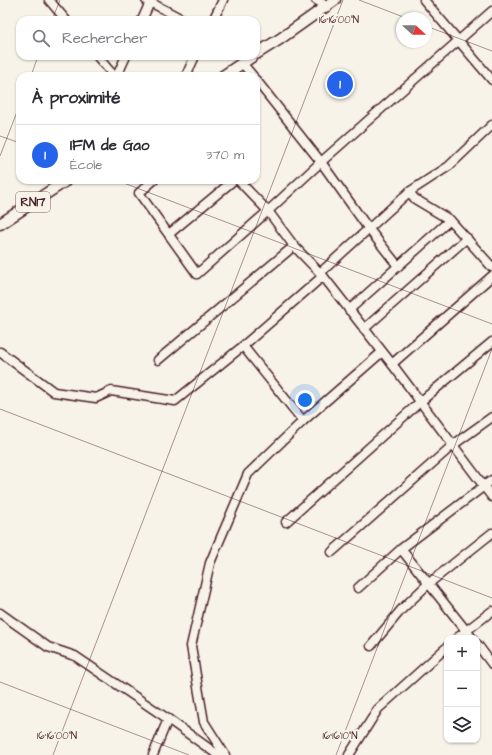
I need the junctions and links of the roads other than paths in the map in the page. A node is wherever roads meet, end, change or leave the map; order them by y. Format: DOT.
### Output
graph roads {
  1 [pos="49,0"];
  2 [pos="223,0"];
  3 [pos="316,0"];
  4 [pos="424,0"];
  5 [pos="149,1"];
  6 [pos="331,3"];
  7 [pos="492,11"];
  8 [pos="63,16"];
  9 [pos="143,16"];
  10 [pos="177,16"];
  11 [pos="215,16"];
  12 [pos="458,41"];
  13 [pos="260,52"];
  14 [pos="100,60"];
  15 [pos="124,60"];
  16 [pos="193,60"];
  17 [pos="247,60"];
  18 [pos="242,63"];
  19 [pos="111,72"];
  20 [pos="120,72"];
  21 [pos="188,72"];
  22 [pos="229,72"];
  23 [pos="250,72"];
  24 [pos="492,80"];
  25 [pos="260,85"];
  26 [pos="492,125"];
  27 [pos="321,162"];
  28 [pos="61,184"];
  29 [pos="149,184"];
  30 [pos="229,184"];
  31 [pos="242,184"];
  32 [pos="409,192"];
  33 [pos="268,211"];
  34 [pos="450,220"];
  35 [pos="0,224"];
  36 [pos="368,228"];
  37 [pos="169,234"];
  38 [pos="467,238"];
  39 [pos="294,246"];
  40 [pos="398,266"];
  41 [pos="492,267"];
  42 [pos="321,274"];
  43 [pos="492,276"];
  44 [pos="349,310"];
  45 [pos="364,329"];
  46 [pos="492,342"];
  47 [pos="243,346"];
  48 [pos="0,352"];
  49 [pos="382,352"];
  50 [pos="158,360"];
  51 [pos="392,364"];
  52 [pos="420,402"];
  53 [pos="492,417"];
  54 [pos="303,421"];
  55 [pos="453,445"];
  56 [pos="492,480"];
  57 [pos="484,486"];
  58 [pos="492,497"];
  59 [pos="286,522"];
  60 [pos="492,533"];
  61 [pos="401,549"];
  62 [pos="332,552"];
  63 [pos="428,584"];
  64 [pos="358,588"];
  65 [pos="492,611"];
  66 [pos="0,613"];
  67 [pos="466,630"];
  68 [pos="460,635"];
  69 [pos="470,635"];
  70 [pos="371,646"];
  71 [pos="480,648"];
  72 [pos="444,650"];
  73 [pos="492,664"];
  74 [pos="168,719"];
  75 [pos="153,755"];
  76 [pos="218,755"];
  77 [pos="225,755"];
  78 [pos="349,755"];
  1 -- 8 [label="street"];
  2 -- 11 [label="street"];
  3 -- 6 [label="street"];
  4 -- 12 [label="street"];
  5 -- 9 [label="street"];
  5 -- 10 [label="street"];
  6 -- 13 [label="main road"];
  7 -- 12 [label="street"];
  12 -- 24 [label="street"];
  12 -- 27 [label="street"];
  14 -- 19 [label="street"];
  15 -- 20 [label="street"];
  16 -- 21 [label="street"];
  17 -- 18 [label="main road"];
  18 -- 22 [label="main road"];
  18 -- 23 [label="street"];
  25 -- 27 [label="street"];
  26 -- 32 [label="street"];
  27 -- 33 [label="street"];
  27 -- 36 [label="street"];
  28 -- 35 [label="main road, RN17"];
  29 -- 37 [label="street"];
  30 -- 37 [label="street"];
  31 -- 33 [label="street"];
  32 -- 34 [label="street"];
  32 -- 36 [label="street"];
  33 -- 37 [label="street"];
  33 -- 39 [label="street"];
  34 -- 38 [label="street"];
  34 -- 40 [label="street"];
  36 -- 40 [label="street"];
  36 -- 42 [label="street"];
  38 -- 41 [label="street"];
  38 -- 45 [label="street"];
  39 -- 42 [label="street"];
  39 -- 50 [label="street"];
  40 -- 44 [label="street"];
  42 -- 44 [label="street"];
  42 -- 47 [label="street"];
  43 -- 51 [label="street"];
  44 -- 45 [label="street"];
  45 -- 49 [label="street"];
  46 -- 52 [label="street"];
  47 -- 48 [label="street"];
  47 -- 54 [label="street"];
  49 -- 51 [label="street"];
  49 -- 54 [label="street"];
  51 -- 52 [label="street"];
  52 -- 55 [label="street"];
  52 -- 59 [label="street"];
  53 -- 55 [label="street"];
  54 -- 77 [label="street"];
  55 -- 57 [label="street"];
  55 -- 62 [label="street"];
  56 -- 57 [label="street"];
  57 -- 58 [label="street"];
  57 -- 61 [label="street"];
  60 -- 63 [label="street"];
  61 -- 63 [label="street"];
  61 -- 64 [label="street"];
  63 -- 67 [label="street"];
  63 -- 70 [label="street"];
  65 -- 67 [label="street"];
  66 -- 74 [label="street"];
  67 -- 68 [label="street"];
  67 -- 69 [label="street"];
  71 -- 73 [label="street"];
  72 -- 78 [label="street"];
  74 -- 75 [label="street"];
  74 -- 76 [label="street"];
}
